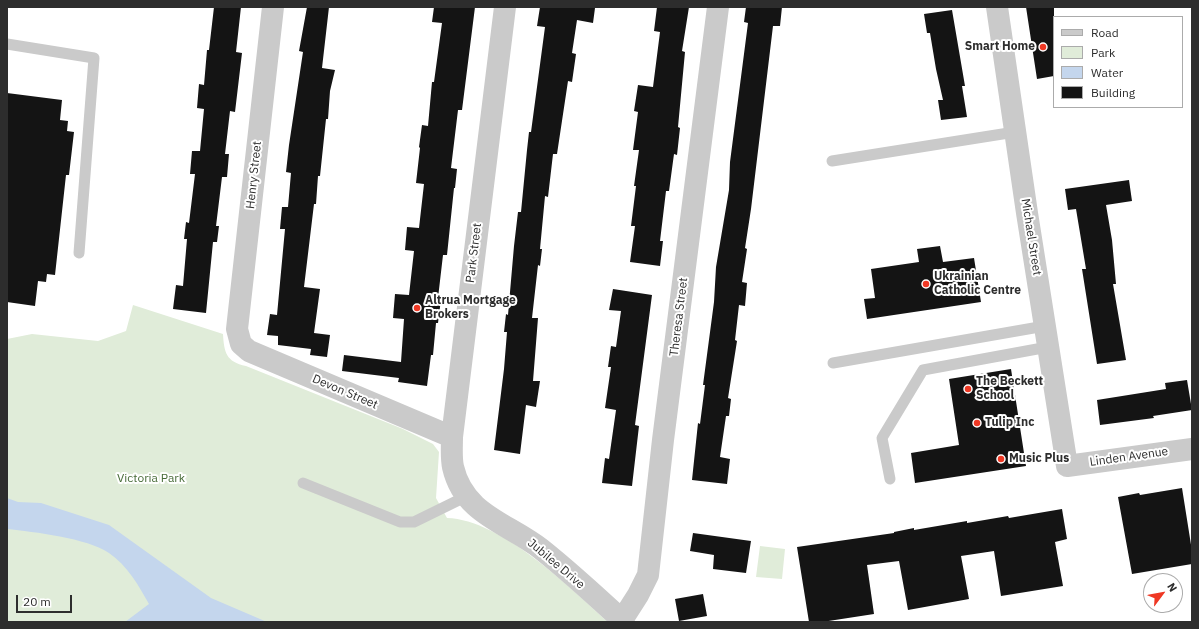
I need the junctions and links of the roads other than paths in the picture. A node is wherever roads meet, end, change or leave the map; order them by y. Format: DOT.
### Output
graph roads {
  1 [pos="273,7"];
  2 [pos="505,7"];
  3 [pos="718,7"];
  4 [pos="997,7"];
  5 [pos="7,44"];
  6 [pos="1015,132"];
  7 [pos="832,161"];
  8 [pos="79,253"];
  9 [pos="1047,337"];
  10 [pos="241,344"];
  11 [pos="833,363"];
  12 [pos="452,437"];
  13 [pos="1192,449"];
  14 [pos="1066,466"];
  15 [pos="890,479"];
  16 [pos="303,483"];
  17 [pos="467,496"];
  18 [pos="623,621"];
  1 -- 10 [label="street, Henry Street"];
  2 -- 12 [label="street, Park Street"];
  3 -- 18 [label="street, Theresa Street"];
  4 -- 6 [label="street, Michael Street"];
  5 -- 8 [label="lane"];
  6 -- 7 [label="lane"];
  6 -- 9 [label="street, Michael Street"];
  9 -- 11 [label="lane"];
  9 -- 14 [label="street, Michael Street"];
  9 -- 15 [label="lane"];
  10 -- 12 [label="street, Devon Street"];
  12 -- 17 [label="street, Park Street"];
  13 -- 14 [label="street, Linden Avenue"];
  16 -- 17 [label="lane"];
  17 -- 18 [label="street, Jubilee Drive"];
}
